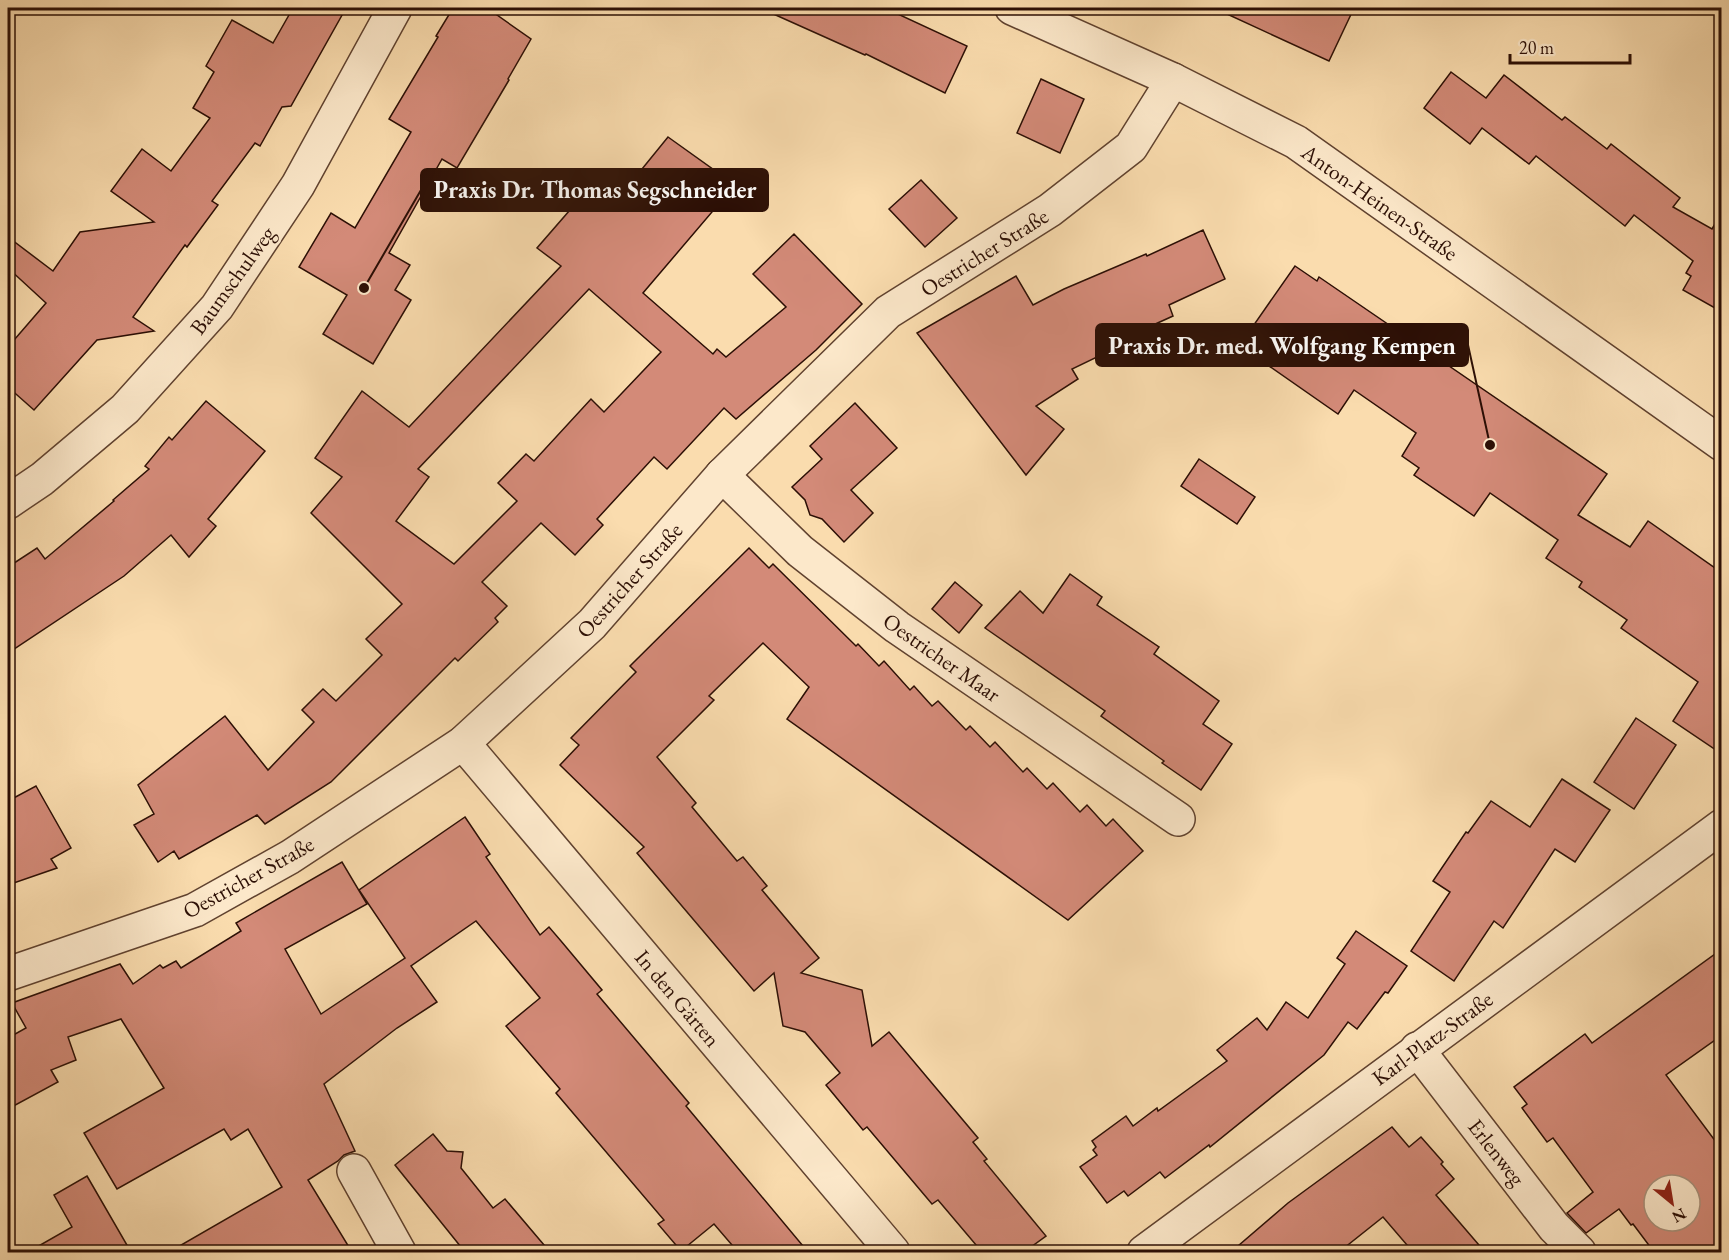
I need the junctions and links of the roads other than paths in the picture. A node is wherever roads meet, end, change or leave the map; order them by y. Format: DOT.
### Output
graph roads {
  1 [pos="395,8"];
  2 [pos="1011,8"];
  3 [pos="1173,80"];
  4 [pos="1722,444"];
  5 [pos="722,475"];
  6 [pos="8,502"];
  7 [pos="463,743"];
  8 [pos="1178,819"];
  9 [pos="1722,826"];
  10 [pos="8,974"];
  11 [pos="1417,1049"];
  12 [pos="354,1171"];
  13 [pos="399,1252"];
  14 [pos="893,1252"];
  15 [pos="1144,1252"];
  16 [pos="1580,1252"];
  1 -- 6 [label="street, Baumschulweg"];
  2 -- 3 [label="street, Anton-Heinen-Straße"];
  3 -- 4 [label="street, Anton-Heinen-Straße"];
  3 -- 5 [label="street, Oestricher Straße"];
  5 -- 7 [label="street, Oestricher Straße"];
  5 -- 8 [label="street, Oestricher Maar"];
  7 -- 10 [label="street, Oestricher Straße"];
  7 -- 14 [label="street, In den Gärten"];
  9 -- 11 [label="street, Karl-Platz-Straße"];
  11 -- 15 [label="street, Karl-Platz-Straße"];
  11 -- 16 [label="street, Erlenweg"];
  12 -- 13 [label="street"];
}
